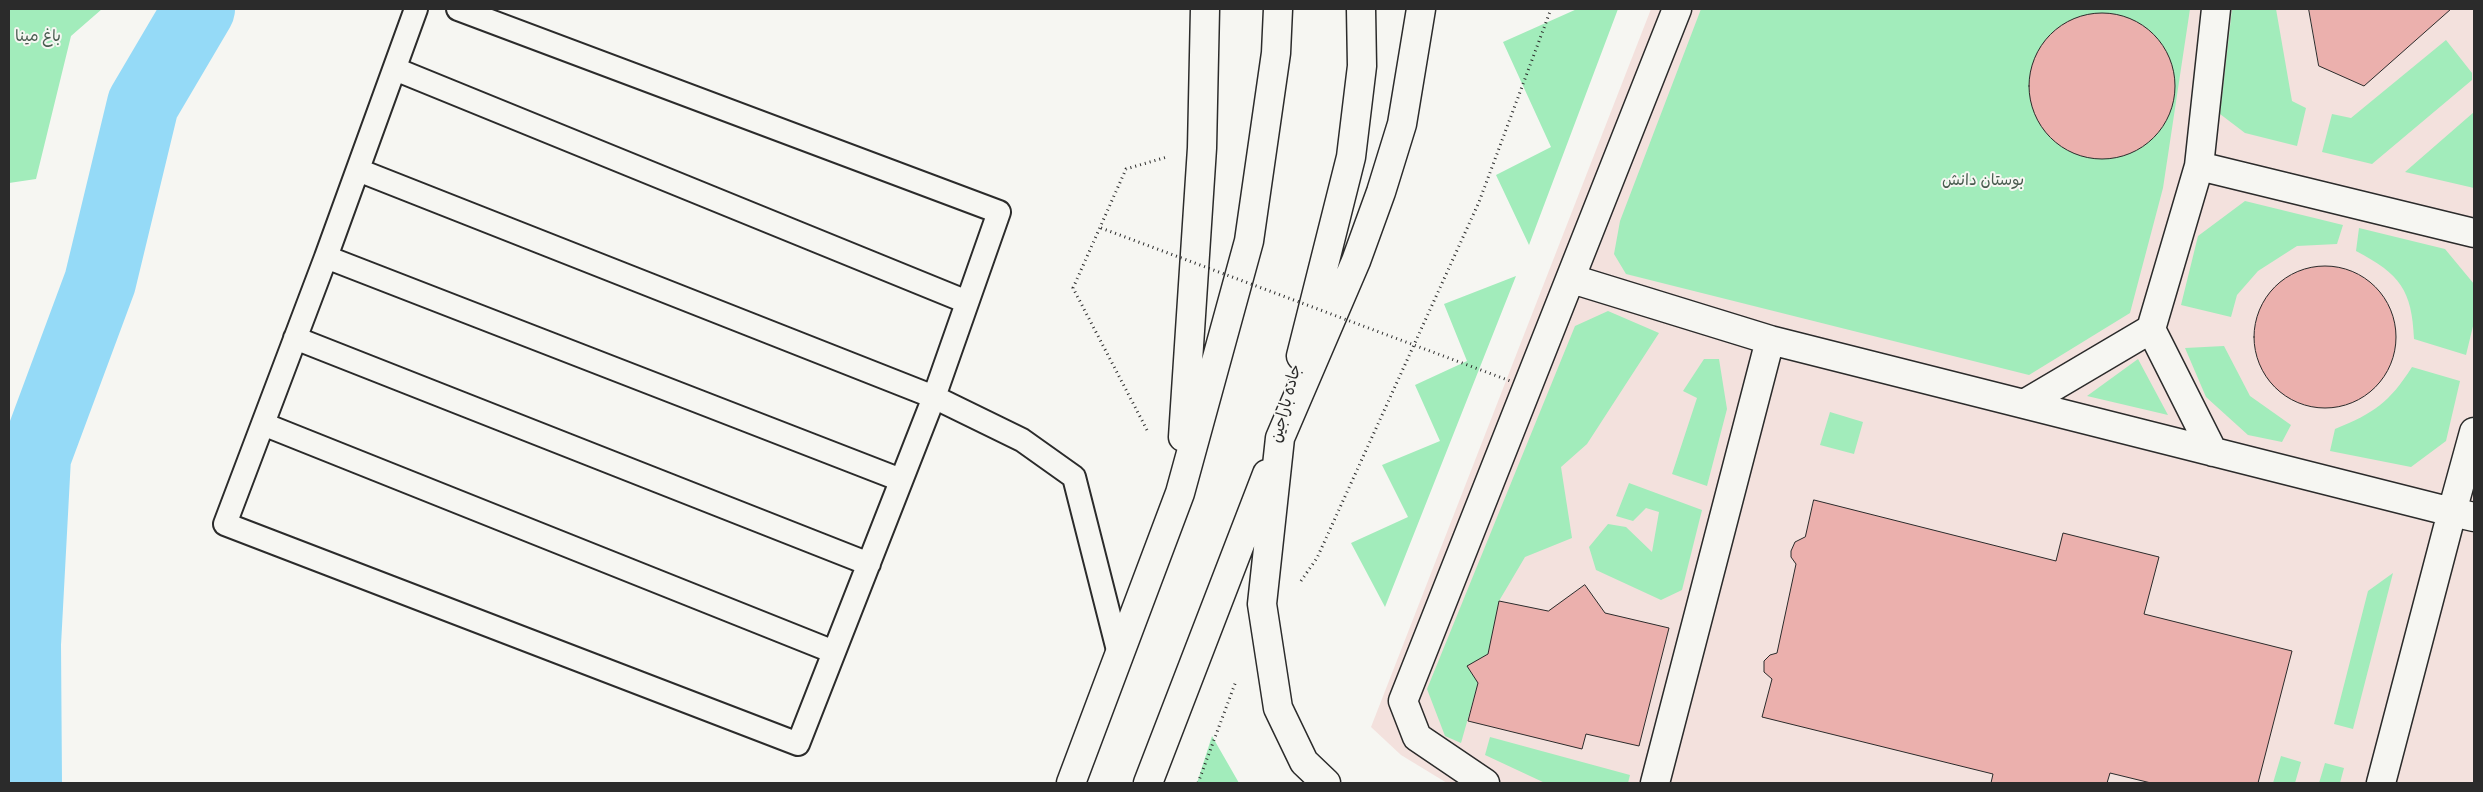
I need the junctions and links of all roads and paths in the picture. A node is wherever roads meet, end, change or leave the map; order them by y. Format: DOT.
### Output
graph roads {
  1 [pos="416,9"];
  2 [pos="458,9"];
  3 [pos="1205,9"];
  4 [pos="1278,9"];
  5 [pos="1360,9"];
  6 [pos="1421,9"];
  7 [pos="1551,9"];
  8 [pos="1677,9"];
  9 [pos="2216,9"];
  10 [pos="395,69"];
  11 [pos="2199,166"];
  12 [pos="1126,169"];
  13 [pos="358,170"];
  14 [pos="1101,228"];
  15 [pos="2474,232"];
  16 [pos="326,257"];
  17 [pos="1572,279"];
  18 [pos="967,302"];
  19 [pos="2150,329"];
  20 [pos="295,338"];
  21 [pos="1770,340"];
  22 [pos="1513,382"];
  23 [pos="934,397"];
  24 [pos="2024,404"];
  25 [pos="263,424"];
  26 [pos="2474,432"];
  27 [pos="1149,433"];
  28 [pos="1280,438"];
  29 [pos="2213,452"];
  30 [pos="901,480"];
  31 [pos="1180,493"];
  32 [pos="2463,514"];
  33 [pos="1316,558"];
  34 [pos="869,564"];
  35 [pos="834,652"];
  36 [pos="1120,658"];
  37 [pos="1071,783"];
  38 [pos="1148,783"];
  39 [pos="1326,783"];
  40 [pos="1485,783"];
  41 [pos="1655,783"];
  42 [pos="2382,783"];
  1 -- 10 [label="lane"];
  2 -- 18 [label="lane"];
  3 -- 31 [label="street"];
  4 -- 31 [label="street"];
  5 -- 28 [label="street, جاده باراجین"];
  6 -- 28 [label="street"];
  7 -- 33 [label="path"];
  8 -- 17 [label="street"];
  9 -- 11 [label="street"];
  10 -- 13 [label="lane"];
  10 -- 18 [label="lane"];
  11 -- 15 [label="street"];
  11 -- 19 [label="street"];
  12 -- 14 [label="path"];
  13 -- 16 [label="lane"];
  13 -- 23 [label="lane"];
  14 -- 22 [label="path, bridge"];
  14 -- 27 [label="path"];
  16 -- 20 [label="lane"];
  16 -- 30 [label="lane"];
  17 -- 21 [label="street"];
  17 -- 40 [label="street"];
  18 -- 23 [label="lane"];
  19 -- 24 [label="street"];
  19 -- 29 [label="street"];
  20 -- 25 [label="lane"];
  20 -- 34 [label="lane"];
  21 -- 24 [label="street"];
  21 -- 41 [label="street"];
  23 -- 30 [label="lane"];
  23 -- 36 [label="lane"];
  24 -- 29 [label="street"];
  25 -- 35 [label="lane"];
  25 -- 35 [label="lane"];
  26 -- 32 [label="street"];
  28 -- 38 [label="street, جاده باراجین"];
  28 -- 39 [label="street"];
  29 -- 32 [label="street"];
  30 -- 34 [label="lane"];
  31 -- 36 [label="street"];
  32 -- 42 [label="street"];
  34 -- 35 [label="lane"];
  36 -- 37 [label="street"];
}
